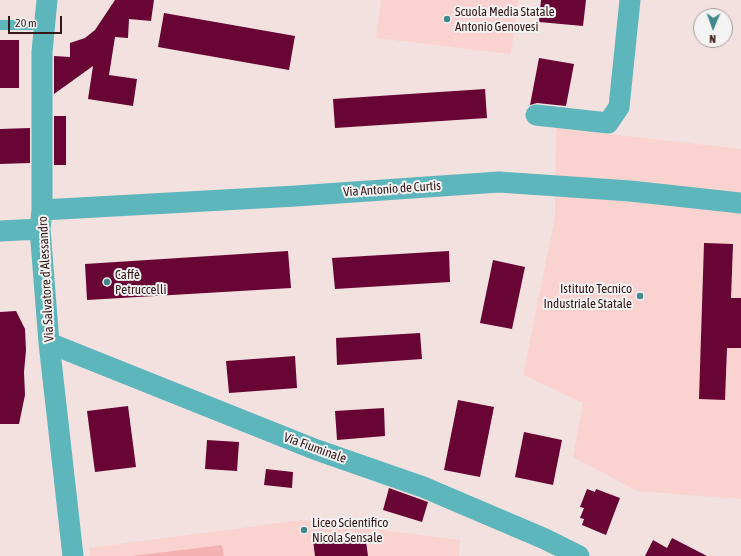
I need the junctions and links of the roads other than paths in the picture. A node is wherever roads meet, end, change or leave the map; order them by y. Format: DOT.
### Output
graph roads {
  1 [pos="47,0"];
  2 [pos="630,0"];
  3 [pos="0,25"];
  4 [pos="44,25"];
  5 [pos="536,116"];
  6 [pos="741,203"];
  7 [pos="41,219"];
  8 [pos="0,231"];
  9 [pos="49,343"];
  10 [pos="74,556"];
  11 [pos="578,556"];
  1 -- 4 [label="street, Via Salvatore d'Alessandro"];
  2 -- 5 [label="street"];
  3 -- 4 [label="lane"];
  4 -- 7 [label="street, Via Salvatore d'Alessandro"];
  6 -- 7 [label="street, Via Antonio de Curtis"];
  7 -- 8 [label="street, Via Antonio de Curtis"];
  7 -- 9 [label="street, Via Salvatore d'Alessandro"];
  9 -- 10 [label="street, Via Salvatore d'Alessandro"];
  9 -- 11 [label="street, Via Fiuminale"];
}
